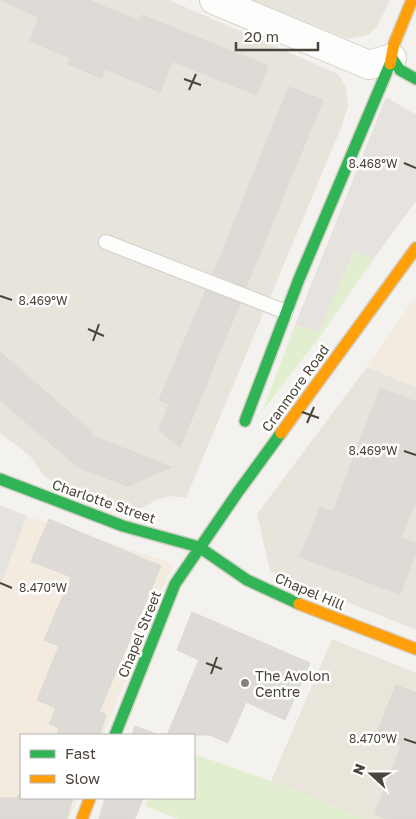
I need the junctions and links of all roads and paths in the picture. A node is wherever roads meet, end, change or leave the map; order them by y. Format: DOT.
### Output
graph roads {
  1 [pos="214,0"];
  2 [pos="412,0"];
  3 [pos="392,58"];
  4 [pos="416,79"];
  5 [pos="106,242"];
  6 [pos="416,248"];
  7 [pos="286,312"];
  8 [pos="245,421"];
  9 [pos="1,481"];
  10 [pos="199,547"];
  11 [pos="416,650"];
  12 [pos="115,734"];
  13 [pos="90,799"];
  14 [pos="82,819"];
  1 -- 3 [label="street"];
  2 -- 3 [label="street"];
  3 -- 4 [label="street"];
  3 -- 7 [label="street"];
  5 -- 7 [label="lane"];
  6 -- 10 [label="street, Cranmore Road"];
  7 -- 8 [label="street"];
  9 -- 10 [label="street, Charlotte Street"];
  10 -- 11 [label="street, Chapel Hill"];
  10 -- 12 [label="street, Chapel Street"];
  13 -- 14 [label="street"];
}
